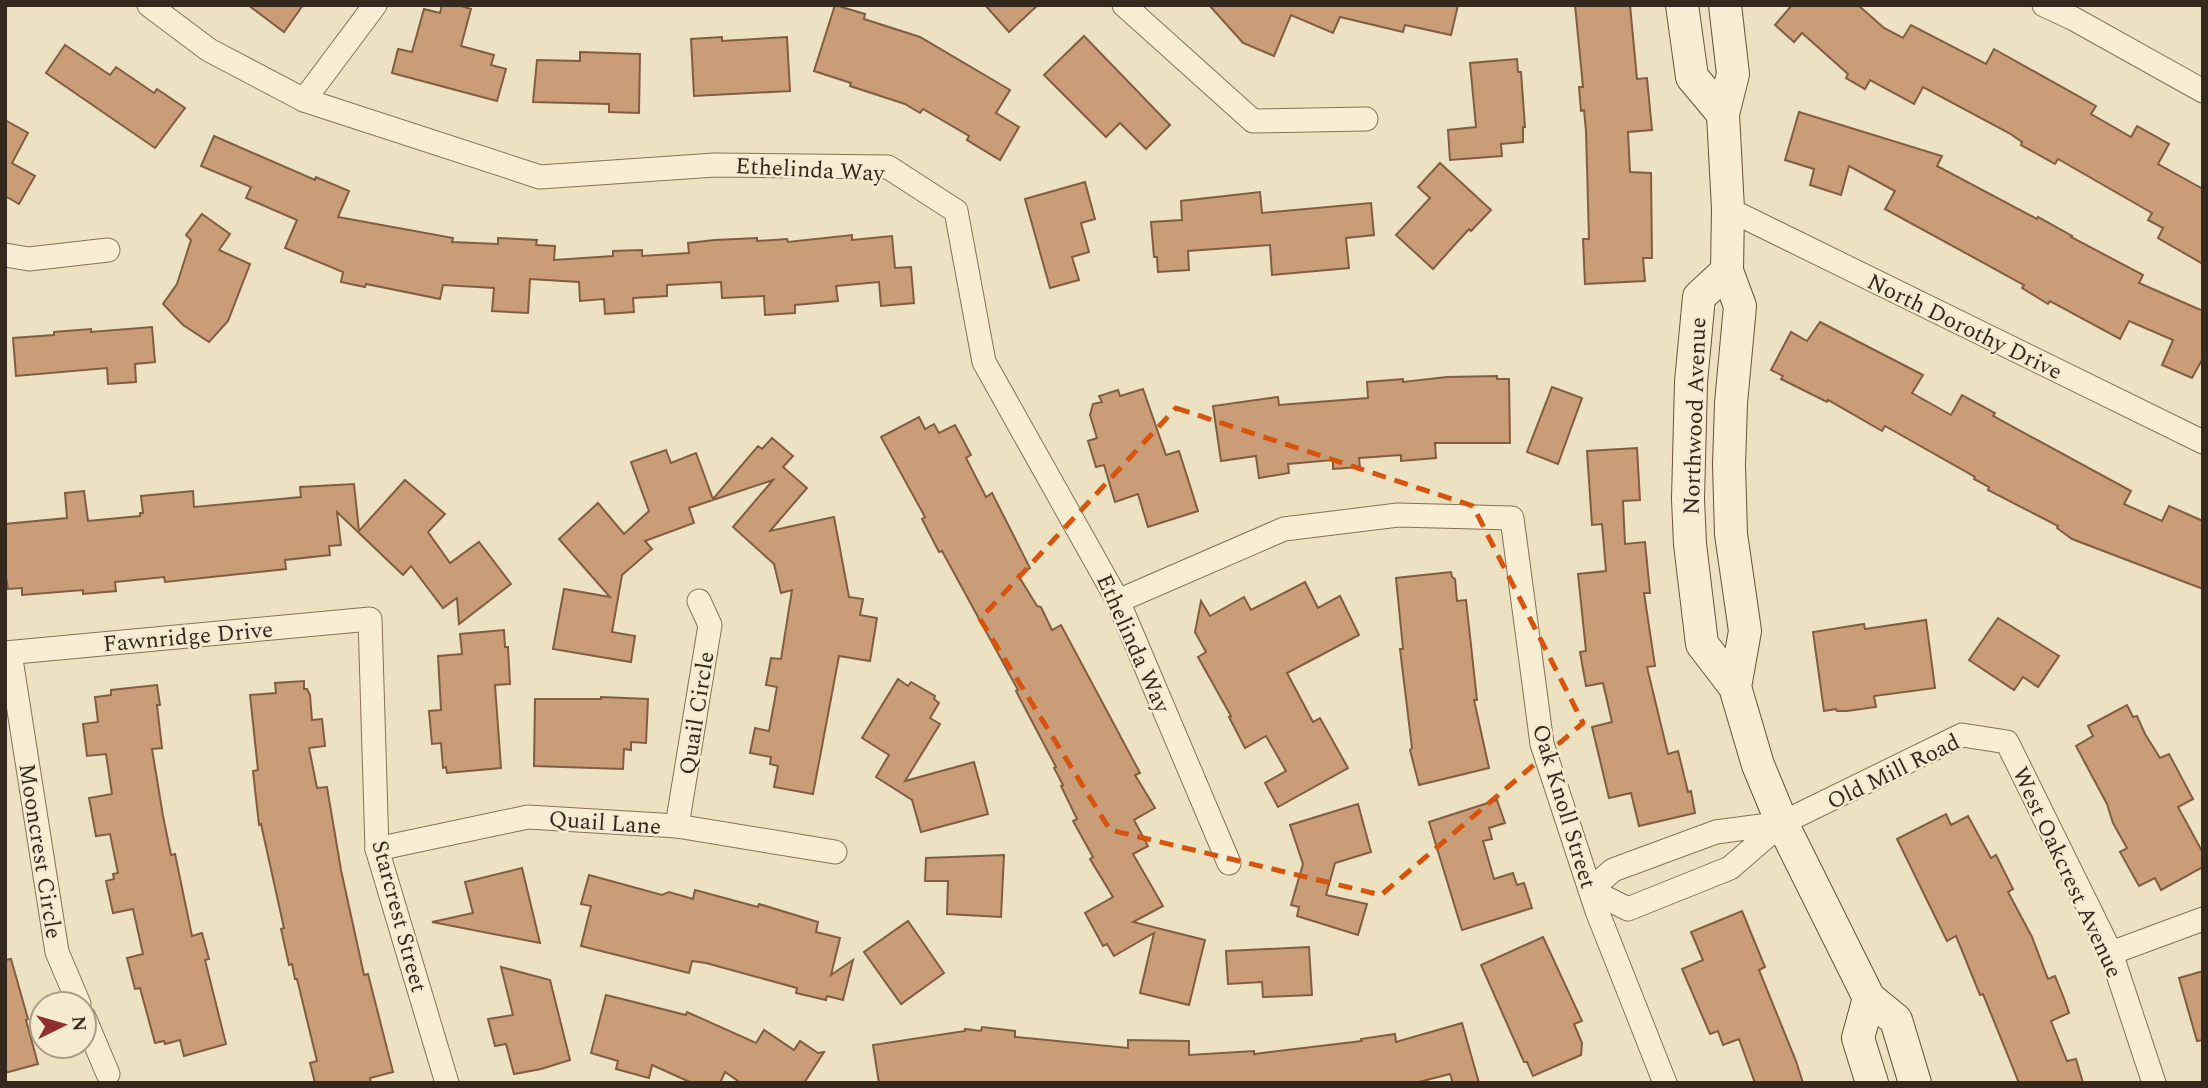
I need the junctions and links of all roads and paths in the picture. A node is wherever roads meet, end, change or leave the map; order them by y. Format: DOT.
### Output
graph roads {
  1 [pos="149,5"];
  2 [pos="375,5"];
  3 [pos="1124,5"];
  4 [pos="1682,5"];
  5 [pos="1725,5"];
  6 [pos="2044,5"];
  7 [pos="2203,91"];
  8 [pos="304,100"];
  9 [pos="1723,114"];
  10 [pos="1366,119"];
  11 [pos="1728,209"];
  12 [pos="108,250"];
  13 [pos="5,254"];
  14 [pos="1727,271"];
  15 [pos="2203,442"];
  16 [pos="1118,600"];
  17 [pos="699,601"];
  18 [pos="370,619"];
  19 [pos="8,653"];
  20 [pos="1735,687"];
  21 [pos="2007,741"];
  22 [pos="1782,824"];
  23 [pos="677,827"];
  24 [pos="377,849"];
  25 [pos="835,852"];
  26 [pos="1229,863"];
  27 [pos="1590,890"];
  28 [pos="2203,919"];
  29 [pos="2111,953"];
  30 [pos="73,990"];
  31 [pos="1869,998"];
  32 [pos="98,1050"];
  33 [pos="108,1074"];
  34 [pos="447,1083"];
  35 [pos="1665,1083"];
  36 [pos="1872,1083"];
  37 [pos="1915,1083"];
  38 [pos="2154,1083"];
  1 -- 8 [label="street, Ethelinda Way"];
  2 -- 8 [label="street"];
  3 -- 10 [label="street"];
  4 -- 9 [label="street"];
  5 -- 9 [label="street, Northwood Avenue"];
  6 -- 7 [label="street"];
  8 -- 16 [label="street, Ethelinda Way"];
  9 -- 11 [label="street, Northwood Avenue"];
  11 -- 14 [label="street, Northwood Avenue"];
  11 -- 15 [label="street, North Dorothy Drive"];
  12 -- 13 [label="street"];
  14 -- 20 [label="street, Northwood Avenue"];
  14 -- 20 [label="street, Northwood Avenue"];
  16 -- 26 [label="street, Ethelinda Way"];
  16 -- 27 [label="street, Oak Knoll Street"];
  17 -- 23 [label="street, Quail Circle"];
  18 -- 19 [label="street, Fawnridge Drive"];
  18 -- 24 [label="street, Starcrest Street"];
  19 -- 30 [label="street, Mooncrest Circle"];
  20 -- 22 [label="street, Northwood Avenue"];
  21 -- 22 [label="street, Old Mill Road"];
  21 -- 29 [label="street, West Oakcrest Avenue"];
  22 -- 27 [label="street, Old Mill Road"];
  22 -- 27 [label="street, Old Mill Road"];
  22 -- 31 [label="street, Northwood Avenue"];
  23 -- 24 [label="street, Quail Lane"];
  23 -- 25 [label="street, Quail Lane"];
  24 -- 34 [label="street, Starcrest Street"];
  27 -- 35 [label="street, Oak Knoll Street"];
  28 -- 29 [label="street"];
  29 -- 38 [label="street, West Oakcrest Avenue"];
  31 -- 36 [label="street"];
  31 -- 37 [label="street, Northwood Avenue"];
  32 -- 33 [label="street"];
}
